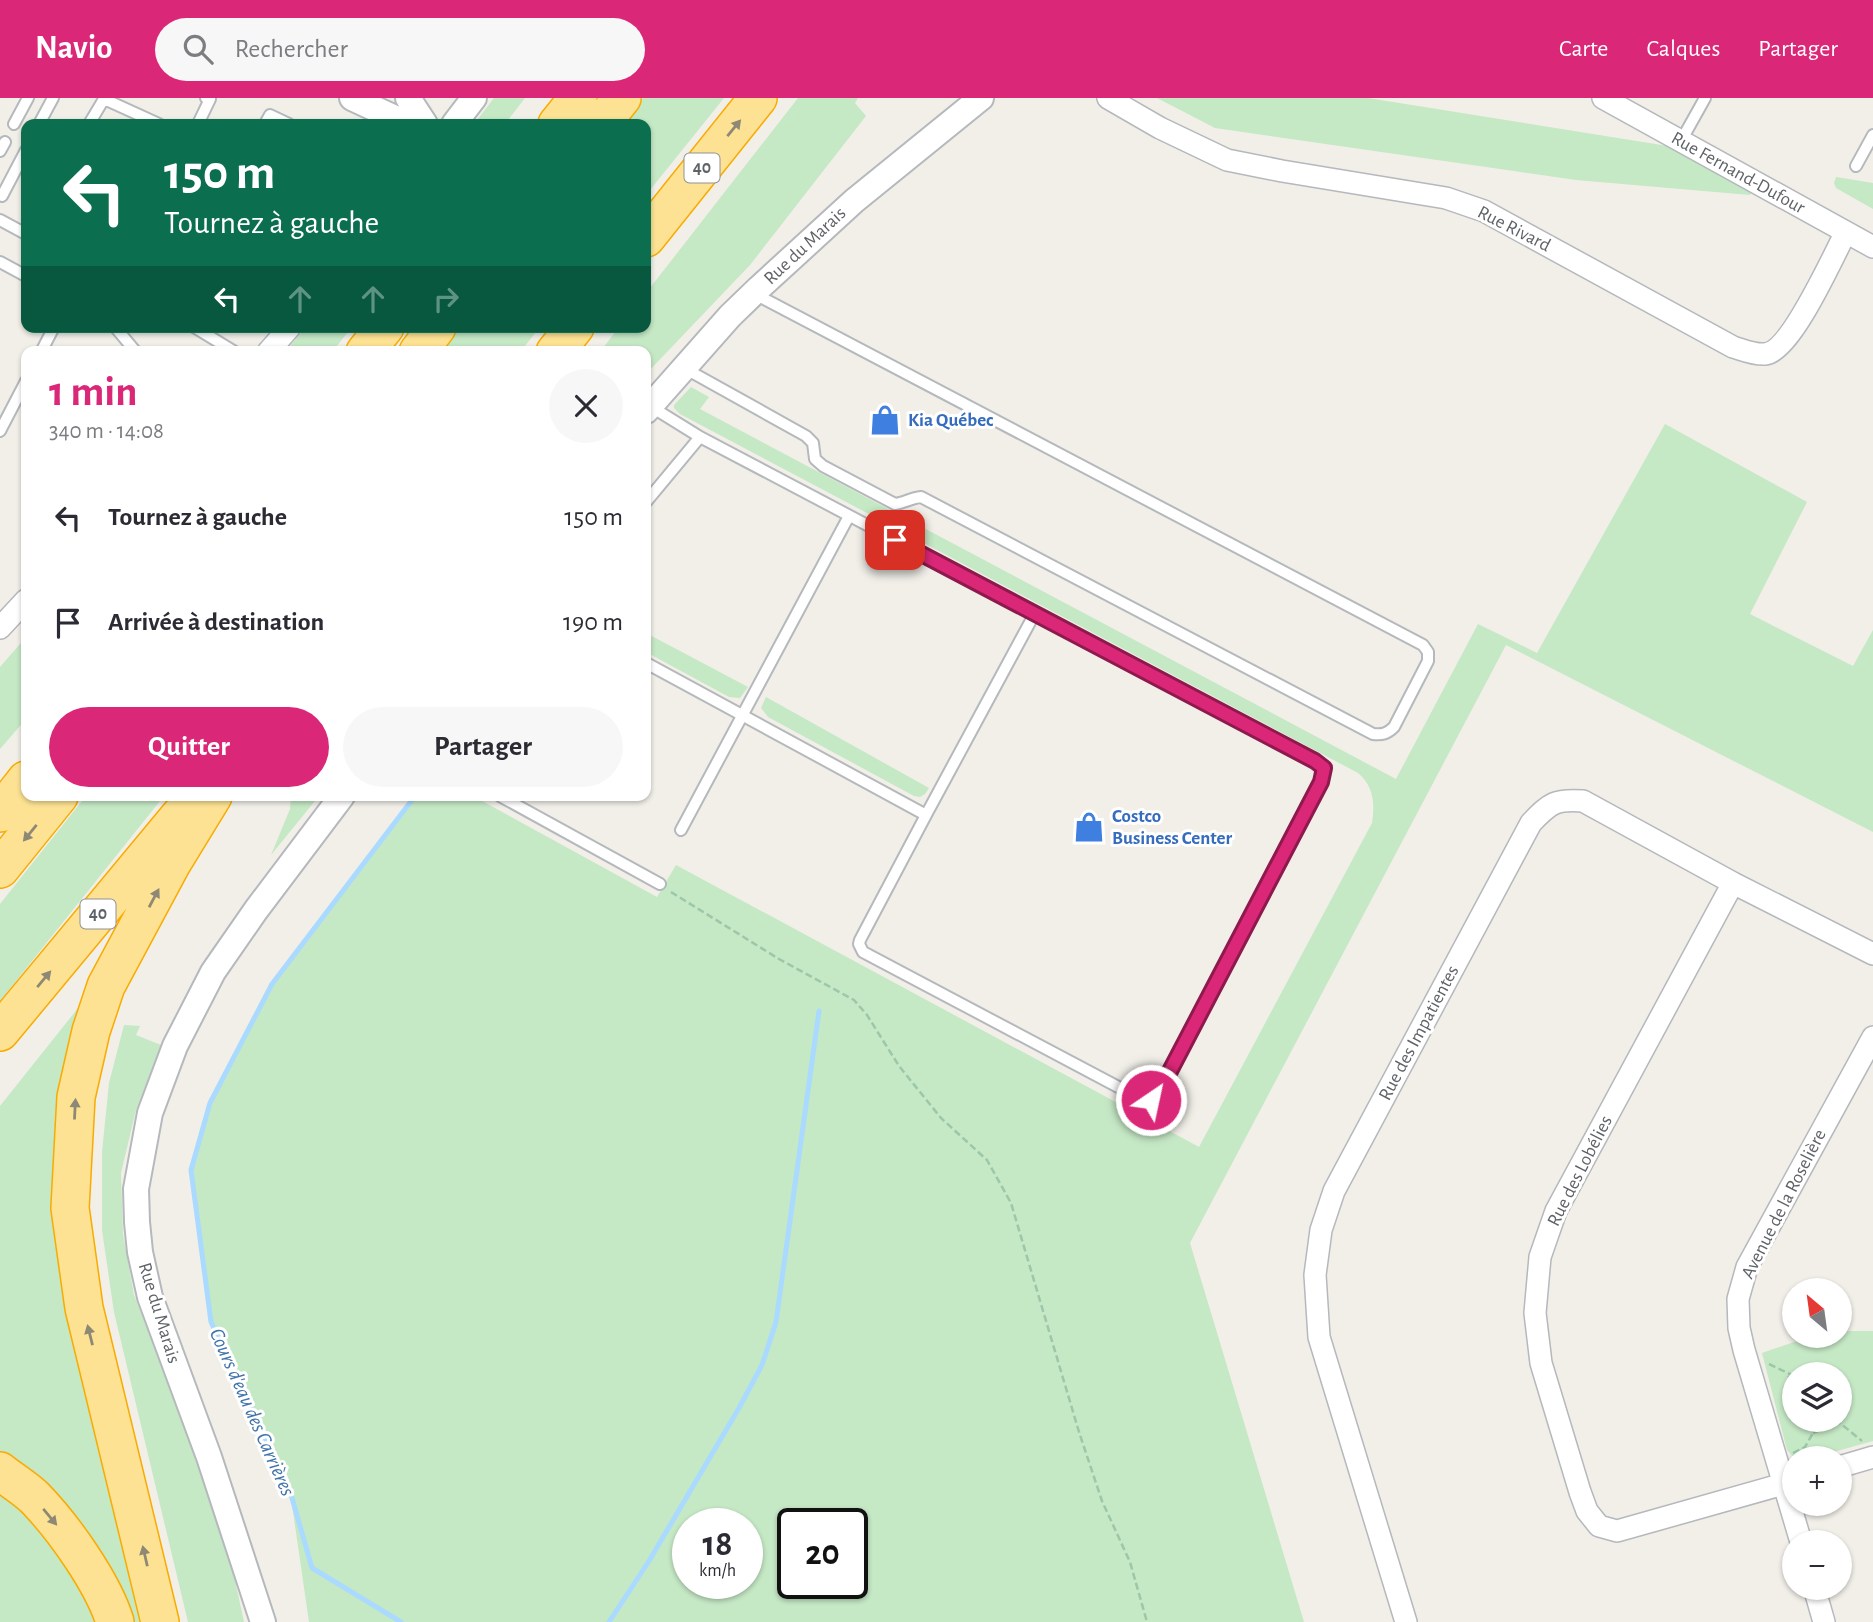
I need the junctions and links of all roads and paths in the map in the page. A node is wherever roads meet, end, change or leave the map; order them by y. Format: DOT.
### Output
graph roads {
  1 [pos="28,98"];
  2 [pos="53,98"];
  3 [pos="104,98"];
  4 [pos="206,98"];
  5 [pos="352,98"];
  6 [pos="408,98"];
  7 [pos="474,98"];
  8 [pos="556,98"];
  9 [pos="578,98"];
  10 [pos="622,98"];
  11 [pos="758,98"];
  12 [pos="981,98"];
  13 [pos="1108,98"];
  14 [pos="1603,98"];
  15 [pos="1705,98"];
  16 [pos="42,119"];
  17 [pos="92,119"];
  18 [pos="148,119"];
  19 [pos="204,119"];
  20 [pos="398,119"];
  21 [pos="422,119"];
  22 [pos="458,119"];
  23 [pos="541,119"];
  24 [pos="561,119"];
  25 [pos="605,119"];
  26 [pos="14,124"];
  27 [pos="1873,135"];
  28 [pos="1681,141"];
  29 [pos="21,160"];
  30 [pos="1856,166"];
  31 [pos="14,173"];
  32 [pos="21,176"];
  33 [pos="1,196"];
  34 [pos="0,220"];
  35 [pos="21,231"];
  36 [pos="651,232"];
  37 [pos="1846,232"];
  38 [pos="1873,247"];
  39 [pos="0,262"];
  40 [pos="21,273"];
  41 [pos="754,293"];
  42 [pos="204,333"];
  43 [pos="217,333"];
  44 [pos="214,339"];
  45 [pos="225,346"];
  46 [pos="684,368"];
  47 [pos="21,391"];
  48 [pos="651,406"];
  49 [pos="651,411"];
  50 [pos="0,431"];
  51 [pos="700,437"];
  52 [pos="651,496"];
  53 [pos="849,516"];
  54 [pos="21,605"];
  55 [pos="1035,613"];
  56 [pos="0,628"];
  57 [pos="651,666"];
  58 [pos="743,716"];
  59 [pos="21,760"];
  60 [pos="0,780"];
  61 [pos="21,786"];
  62 [pos="55,801"];
  63 [pos="192,801"];
  64 [pos="210,801"];
  65 [pos="338,801"];
  66 [pos="509,801"];
  67 [pos="0,813"];
  68 [pos="926,815"];
  69 [pos="681,830"];
  70 [pos="0,869"];
  71 [pos="1733,883"];
  72 [pos="660,884"];
  73 [pos="1873,954"];
  74 [pos="0,1032"];
  75 [pos="1873,1038"];
  76 [pos="1848,1432"];
  77 [pos="1813,1433"];
  78 [pos="1868,1450"];
  79 [pos="1852,1459"];
  80 [pos="1777,1460"];
  81 [pos="1782,1469"];
  82 [pos="0,1471"];
  83 [pos="1782,1484"];
  84 [pos="1818,1600"];
  85 [pos="114,1622"];
  86 [pos="160,1622"];
  87 [pos="262,1622"];
  88 [pos="1147,1622"];
  89 [pos="1406,1622"];
  90 [pos="1825,1622"];
  1 -- 26 [label="lane"];
  2 -- 16 [label="lane"];
  3 -- 17 [label="lane"];
  3 -- 18 [label="lane"];
  4 -- 19 [label="lane"];
  5 -- 20 [label="street"];
  6 -- 21 [label="street"];
  7 -- 22 [label="street"];
  8 -- 23 [label="highway"];
  9 -- 24 [label="highway"];
  10 -- 25 [label="highway"];
  36 -- 11 [label="highway, 40, one-way"];
  12 -- 41 [label="street, Rue du Marais"];
  13 -- 37 [label="street, Rue Rivard"];
  14 -- 28 [label="street, Rue Fernand-Dufour"];
  15 -- 28 [label="lane"];
  27 -- 30 [label="lane"];
  28 -- 37 [label="street, Rue Fernand-Dufour"];
  29 -- 31 [label="lane"];
  31 -- 32 [label="lane"];
  31 -- 33 [label="lane"];
  34 -- 35 [label="lane"];
  37 -- 38 [label="street, Rue Fernand-Dufour"];
  39 -- 40 [label="lane"];
  41 -- 46 [label="street, Rue du Marais"];
  41 -- 46 [label="lane"];
  42 -- 44 [label="lane"];
  43 -- 44 [label="lane"];
  44 -- 45 [label="lane"];
  46 -- 48 [label="street, Rue du Marais"];
  47 -- 50 [label="lane"];
  49 -- 51 [label="lane"];
  51 -- 52 [label="lane"];
  51 -- 53 [label="lane"];
  53 -- 55 [label="lane"];
  53 -- 58 [label="lane"];
  54 -- 56 [label="street"];
  55 -- 68 [label="lane"];
  55 -- 68 [label="lane"];
  57 -- 58 [label="lane"];
  58 -- 68 [label="lane"];
  58 -- 69 [label="lane"];
  59 -- 60 [label="highway"];
  61 -- 67 [label="highway"];
  62 -- 70 [label="highway, one-way"];
  74 -- 63 [label="highway, 40, one-way"];
  86 -- 64 [label="highway, one-way"];
  65 -- 87 [label="street, Rue du Marais"];
  66 -- 72 [label="lane"];
  71 -- 73 [label="street, Rue des Impatientes"];
  71 -- 83 [label="street, Rue des Lobélies"];
  71 -- 89 [label="street, Rue des Impatientes"];
  72 -- 88 [label="path"];
  75 -- 80 [label="street, Avenue de la Roselière"];
  76 -- 78 [label="path"];
  77 -- 80 [label="path"];
  78 -- 79 [label="street"];
  80 -- 81 [label="street, Avenue de la Roselière"];
  82 -- 85 [label="highway, one-way"];
  84 -- 90 [label="street"];
}
